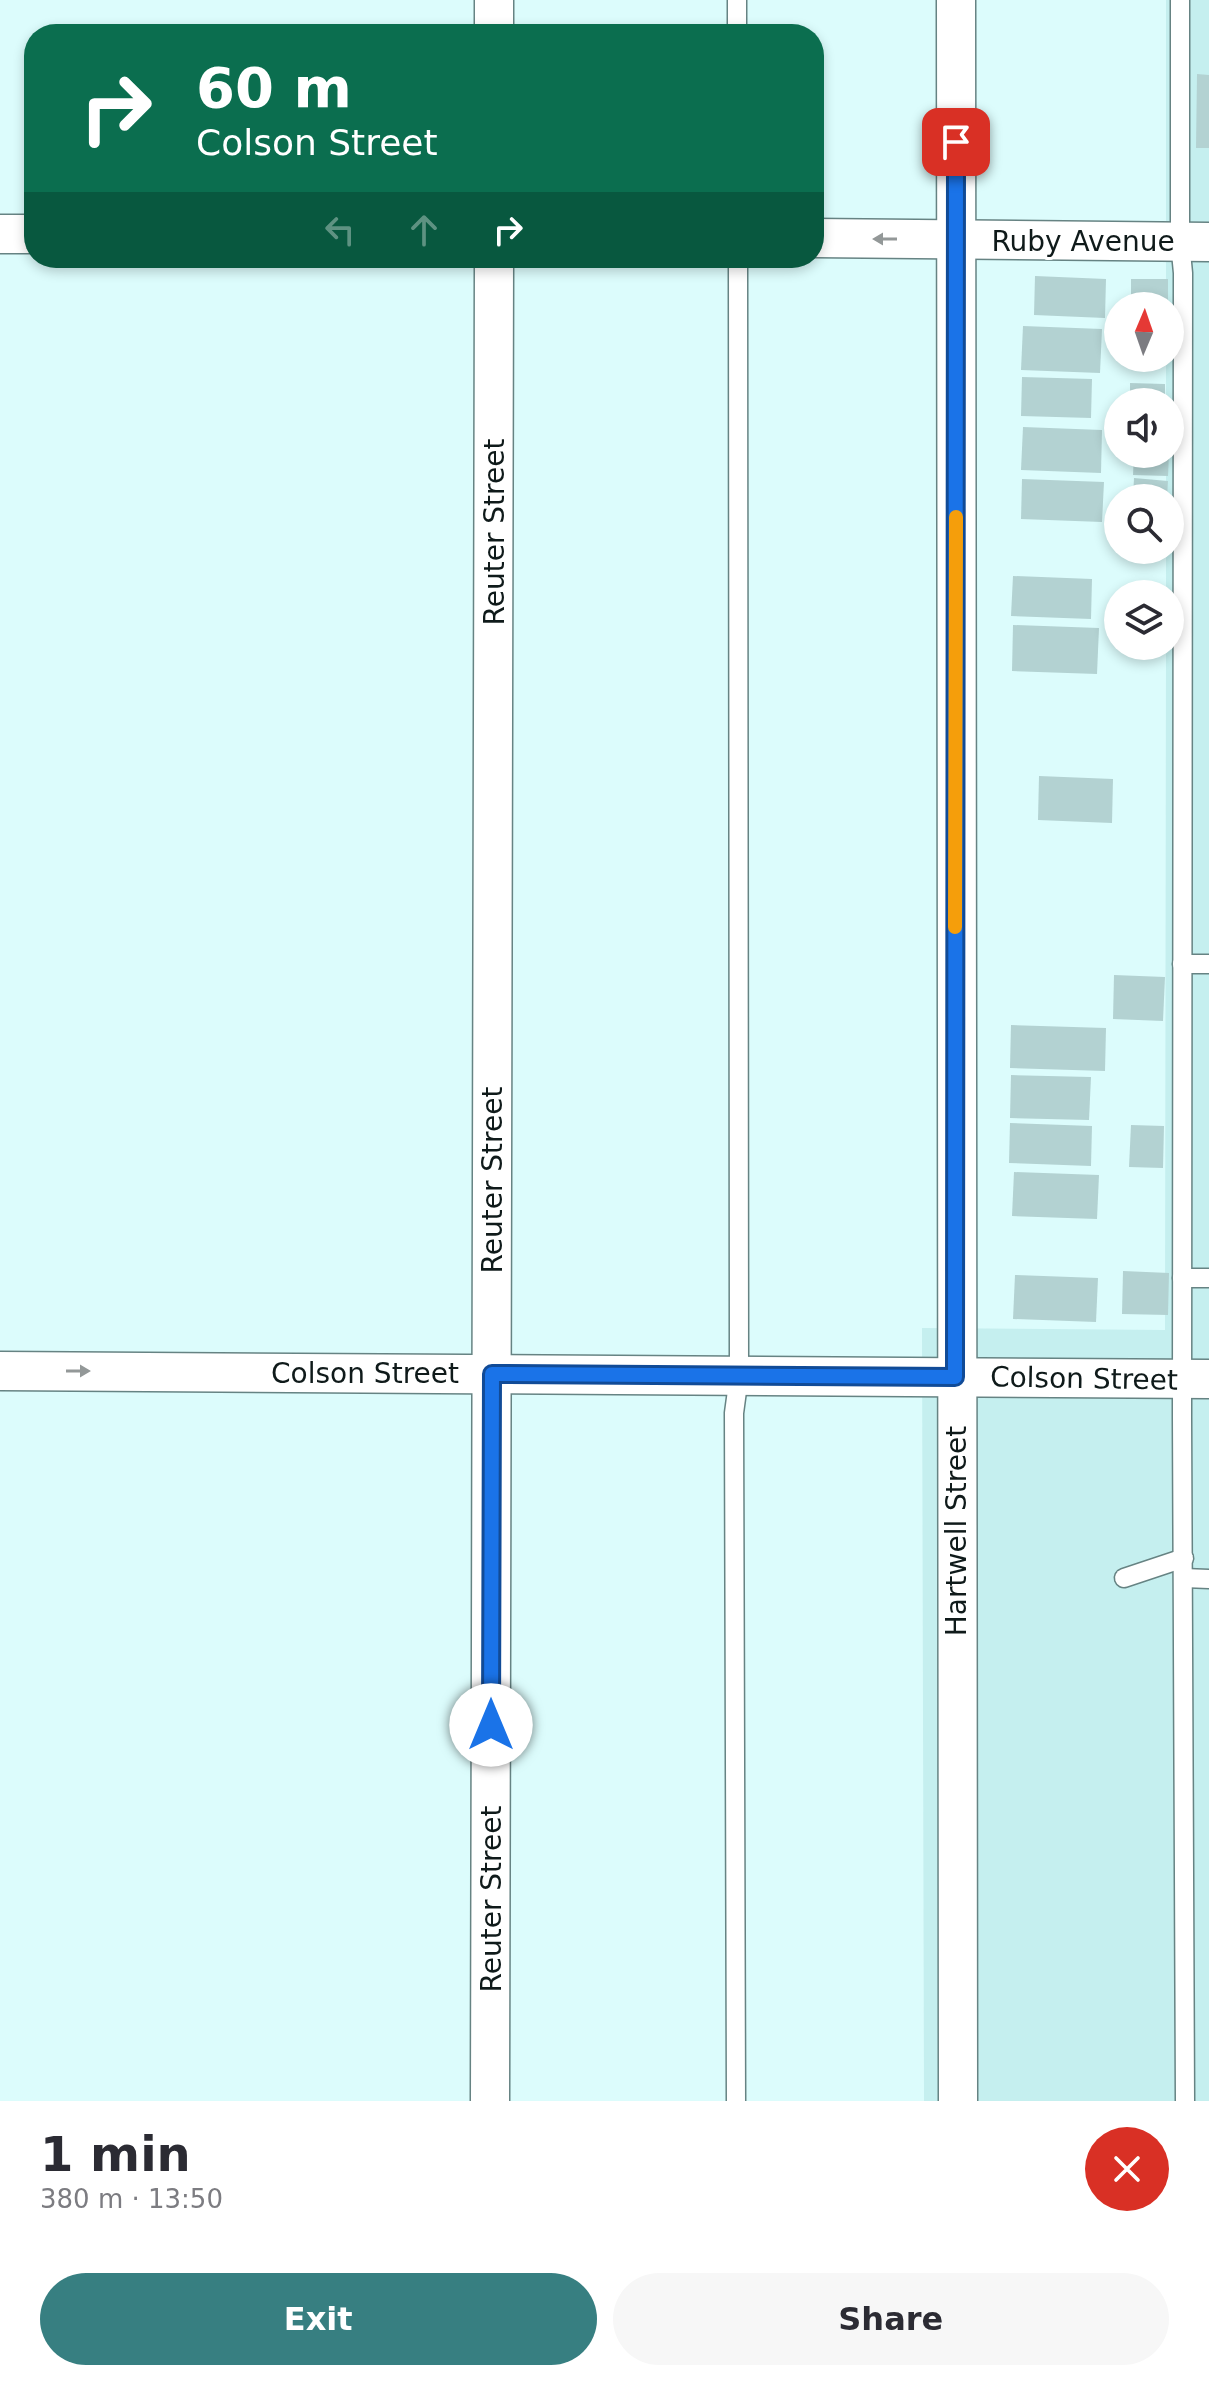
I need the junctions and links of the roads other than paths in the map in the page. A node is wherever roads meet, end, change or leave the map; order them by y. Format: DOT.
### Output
graph roads {
  1 [pos="494,0"];
  2 [pos="737,0"];
  3 [pos="956,0"];
  4 [pos="1180,0"];
  5 [pos="494,24"];
  6 [pos="737,24"];
  7 [pos="0,234"];
  8 [pos="24,234"];
  9 [pos="824,238"];
  10 [pos="956,240"];
  11 [pos="1194,242"];
  12 [pos="494,268"];
  13 [pos="738,268"];
  14 [pos="1182,964"];
  15 [pos="1209,964"];
  16 [pos="1182,1278"];
  17 [pos="1209,1278"];
  18 [pos="0,1371"];
  19 [pos="492,1374"];
  20 [pos="739,1376"];
  21 [pos="955,1377"];
  22 [pos="1196,1379"];
  23 [pos="1184,1558"];
  24 [pos="1124,1578"];
  25 [pos="1184,1578"];
  26 [pos="1209,1579"];
  27 [pos="490,2101"];
  28 [pos="736,2101"];
  29 [pos="958,2101"];
  30 [pos="1185,2101"];
  1 -- 5 [label="street"];
  2 -- 6 [label="lane"];
  3 -- 10 [label="street, Hartwell Street"];
  4 -- 11 [label="lane"];
  7 -- 8 [label="street"];
  10 -- 9 [label="street, Ruby Avenue, one-way"];
  10 -- 11 [label="street, Ruby Avenue"];
  10 -- 21 [label="street, Hartwell Street"];
  11 -- 14 [label="lane"];
  12 -- 19 [label="street, Reuter Street"];
  13 -- 20 [label="lane"];
  14 -- 15 [label="lane"];
  14 -- 16 [label="lane"];
  16 -- 17 [label="lane"];
  16 -- 22 [label="lane"];
  18 -- 19 [label="street, Colson Street, one-way"];
  19 -- 20 [label="street, Colson Street"];
  19 -- 27 [label="street, Reuter Street"];
  20 -- 21 [label="street, Colson Street"];
  20 -- 28 [label="lane"];
  21 -- 22 [label="street, Colson Street"];
  21 -- 29 [label="street, Hartwell Street"];
  22 -- 23 [label="lane"];
  23 -- 24 [label="lane"];
  23 -- 25 [label="lane"];
  25 -- 26 [label="lane"];
  25 -- 30 [label="lane"];
}
